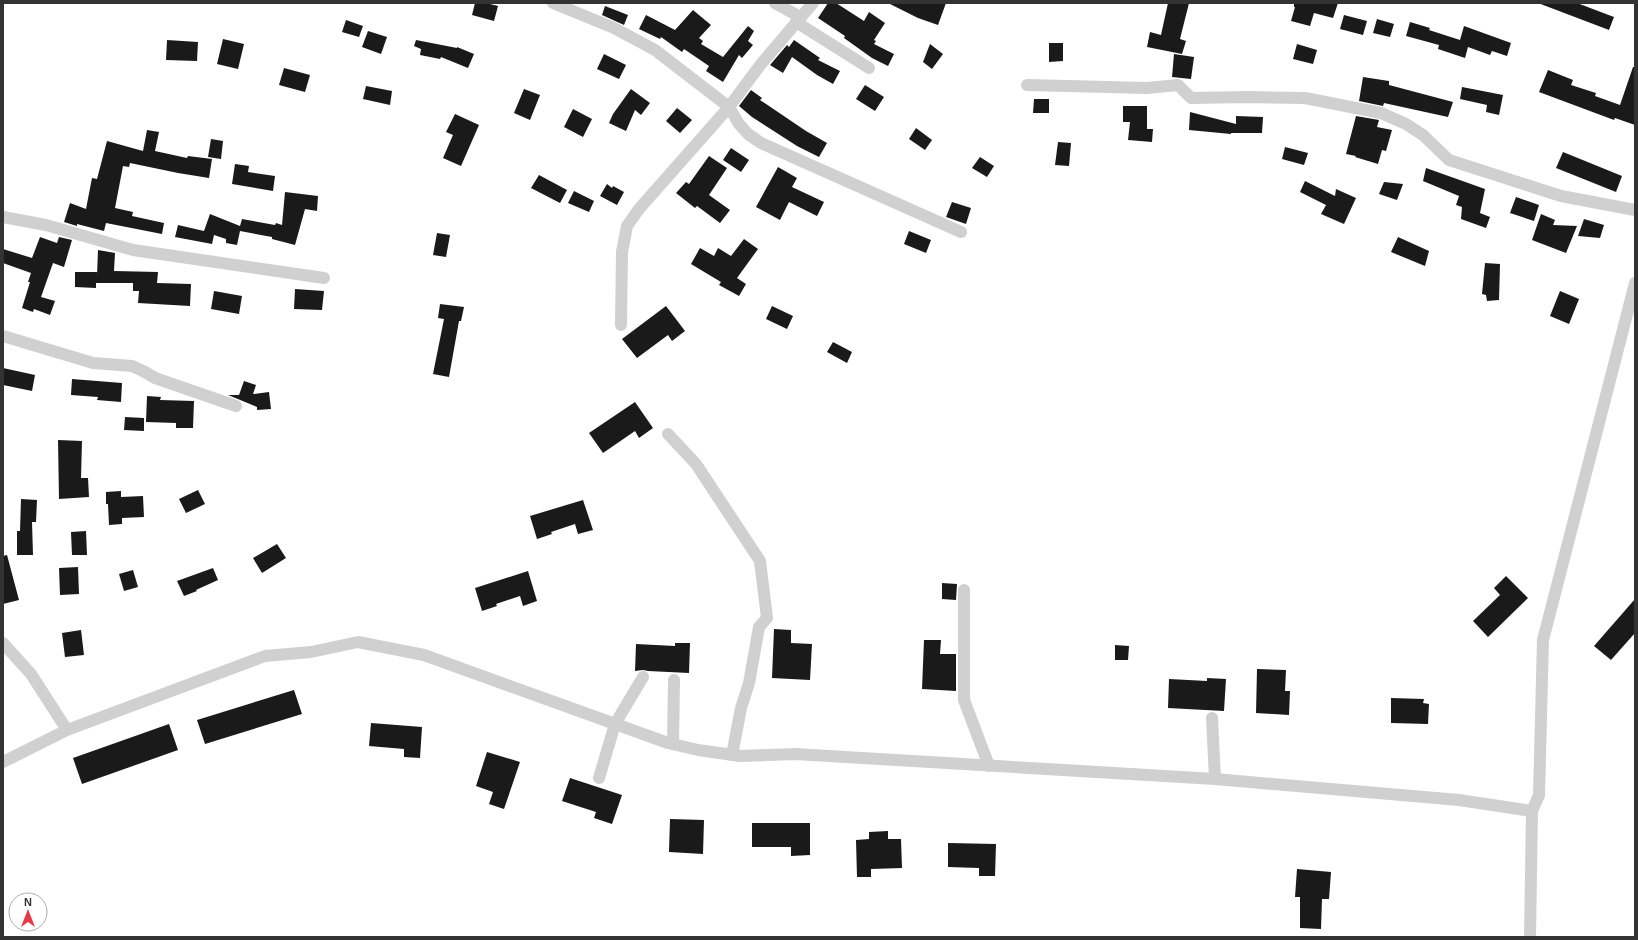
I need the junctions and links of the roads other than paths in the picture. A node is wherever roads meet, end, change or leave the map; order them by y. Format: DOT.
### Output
graph roads {
  1 [pos="553,3"];
  2 [pos="774,3"];
  3 [pos="813,3"];
  4 [pos="798,20"];
  5 [pos="869,68"];
  6 [pos="1027,85"];
  7 [pos="729,107"];
  8 [pos="1635,210"];
  9 [pos="3,218"];
  10 [pos="961,232"];
  11 [pos="324,278"];
  12 [pos="1635,283"];
  13 [pos="621,324"];
  14 [pos="3,336"];
  15 [pos="236,406"];
  16 [pos="668,434"];
  17 [pos="964,590"];
  18 [pos="3,643"];
  19 [pos="643,677"];
  20 [pos="674,680"];
  21 [pos="1212,718"];
  22 [pos="615,724"];
  23 [pos="67,730"];
  24 [pos="673,744"];
  25 [pos="732,755"];
  26 [pos="3,762"];
  27 [pos="989,766"];
  28 [pos="599,778"];
  29 [pos="1215,779"];
  30 [pos="1532,811"];
  31 [pos="1530,937"];
  1 -- 7 [label="street"];
  2 -- 4 [label="street"];
  3 -- 4 [label="street"];
  4 -- 5 [label="street"];
  4 -- 7 [label="street"];
  6 -- 8 [label="street"];
  7 -- 10 [label="street"];
  7 -- 13 [label="street"];
  9 -- 11 [label="street"];
  12 -- 30 [label="street"];
  14 -- 15 [label="street"];
  16 -- 25 [label="street"];
  17 -- 27 [label="street"];
  18 -- 23 [label="street"];
  19 -- 22 [label="street"];
  20 -- 24 [label="street"];
  21 -- 29 [label="street"];
  22 -- 23 [label="street"];
  22 -- 24 [label="street"];
  22 -- 28 [label="street"];
  23 -- 26 [label="street"];
  24 -- 25 [label="street"];
  25 -- 27 [label="street"];
  27 -- 29 [label="street"];
  29 -- 30 [label="street"];
  30 -- 31 [label="street"];
}
